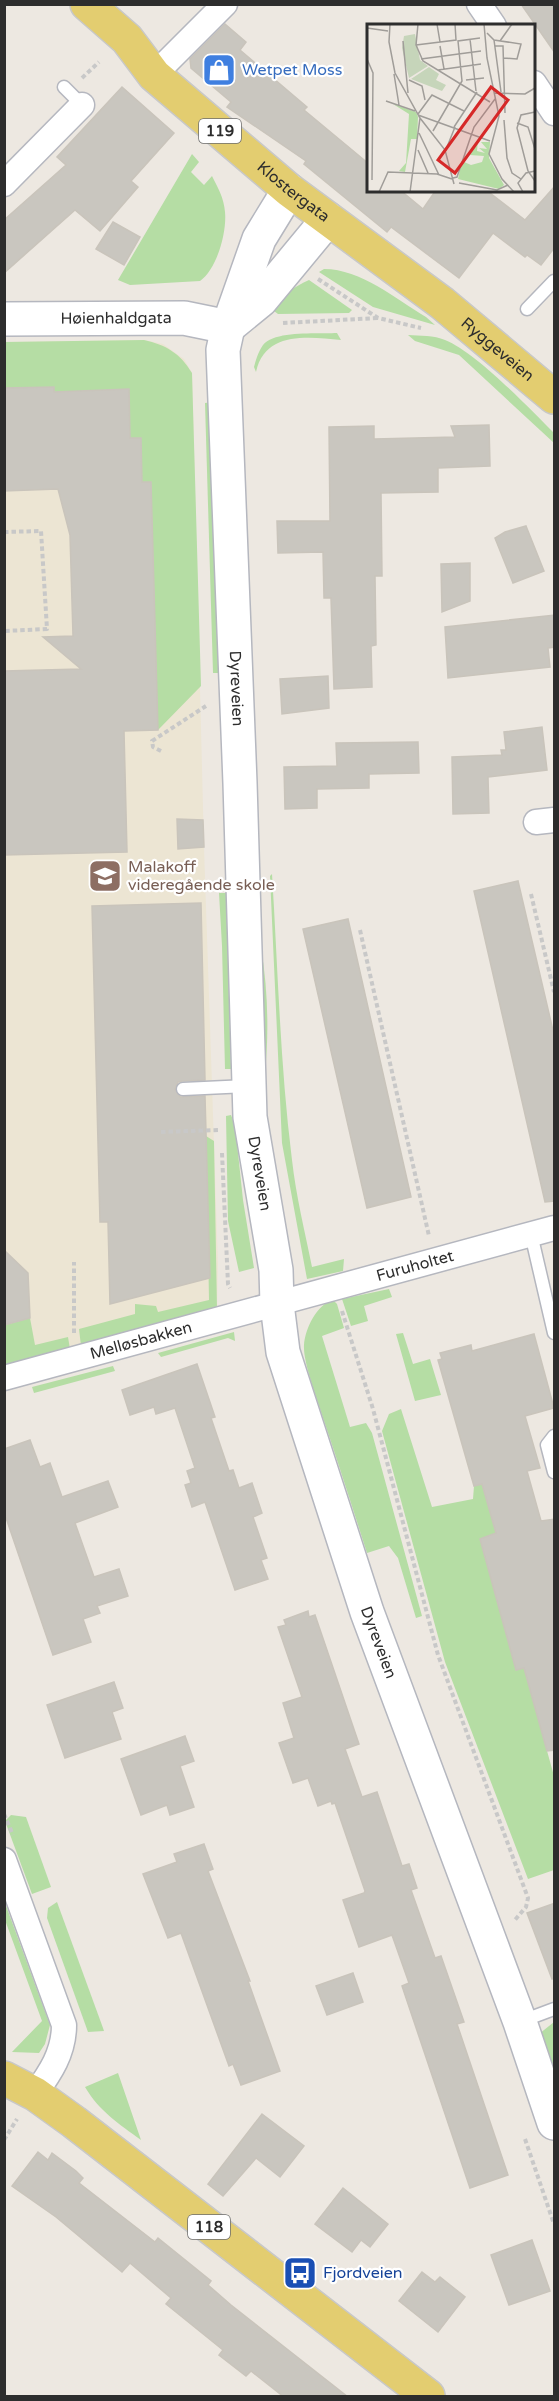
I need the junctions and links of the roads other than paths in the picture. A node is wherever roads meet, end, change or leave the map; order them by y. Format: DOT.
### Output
graph roads {
  1 [pos="65,4"];
  2 [pos="87,4"];
  3 [pos="225,4"];
  4 [pos="479,4"];
  5 [pos="493,24"];
  6 [pos="153,74"];
  7 [pos="535,84"];
  8 [pos="64,87"];
  9 [pos="82,105"];
  10 [pos="552,105"];
  11 [pos="4,184"];
  12 [pos="289,190"];
  13 [pos="327,219"];
  14 [pos="555,281"];
  15 [pos="527,309"];
  16 [pos="435,316"];
  17 [pos="4,319"];
  18 [pos="228,327"];
  19 [pos="555,397"];
  20 [pos="248,1086"];
  21 [pos="183,1089"];
  22 [pos="555,1228"];
  23 [pos="531,1234"];
  24 [pos="277,1304"];
  25 [pos="555,1333"];
  26 [pos="4,1378"];
  27 [pos="555,1436"];
  28 [pos="555,1472"];
  29 [pos="4,1860"];
  30 [pos="555,2009"];
  31 [pos="520,2022"];
  32 [pos="4,2078"];
  33 [pos="28,2104"];
  34 [pos="555,2123"];
  35 [pos="428,2397"];
  1 -- 6 [label="main road, Klostergata / 119"];
  2 -- 6 [label="main road, Klostergata / 119"];
  3 -- 6 [label="street"];
  4 -- 5 [label="street"];
  6 -- 12 [label="main road, Klostergata / 119"];
  7 -- 10 [label="street"];
  8 -- 9 [label="lane"];
  9 -- 11 [label="street"];
  12 -- 13 [label="main road, Klostergata / 119"];
  12 -- 18 [label="street, Dyreveien"];
  13 -- 16 [label="main road, Klostergata / 119"];
  13 -- 18 [label="street"];
  14 -- 15 [label="lane"];
  16 -- 19 [label="main road, Ryggeveien / 119"];
  17 -- 18 [label="street, Høienhaldgata"];
  18 -- 20 [label="street, Dyreveien"];
  20 -- 21 [label="lane"];
  20 -- 24 [label="street, Dyreveien"];
  22 -- 23 [label="street, Furuholtet"];
  23 -- 24 [label="street, Furuholtet"];
  23 -- 25 [label="lane"];
  24 -- 26 [label="street, Melløsbakken"];
  24 -- 31 [label="street, Dyreveien"];
  27 -- 28 [label="lane"];
  29 -- 33 [label="street"];
  30 -- 31 [label="lane"];
  31 -- 34 [label="street, Dyreveien"];
  32 -- 33 [label="main road, 118"];
  33 -- 35 [label="main road, 118"];
}
